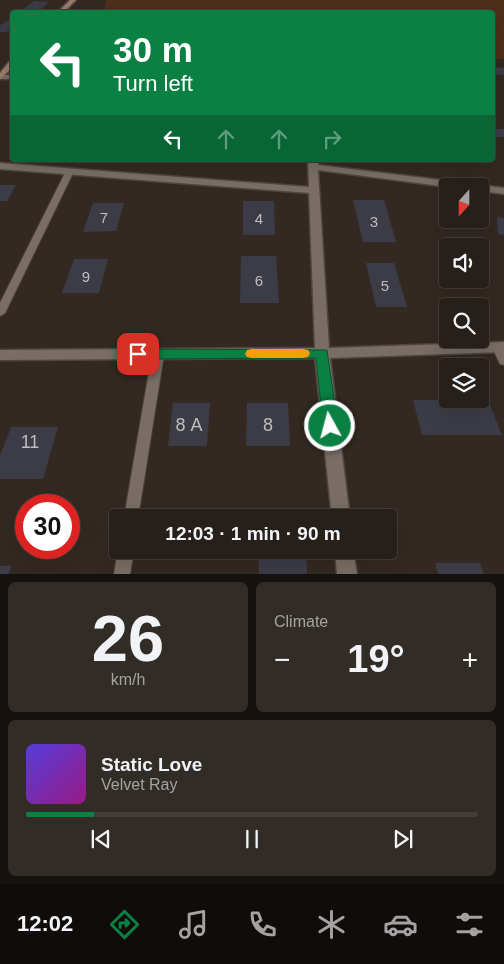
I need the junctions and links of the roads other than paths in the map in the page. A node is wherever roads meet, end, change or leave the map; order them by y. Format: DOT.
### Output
graph roads {
  1 [pos="73,0"];
  2 [pos="63,10"];
  3 [pos="7,66"];
  4 [pos="0,77"];
  5 [pos="314,163"];
  6 [pos="0,166"];
  7 [pos="70,171"];
  8 [pos="439,182"];
  9 [pos="489,189"];
  10 [pos="315,190"];
  11 [pos="504,191"];
  12 [pos="0,313"];
  13 [pos="501,347"];
  14 [pos="322,353"];
  15 [pos="0,354"];
  16 [pos="158,354"];
  17 [pos="504,361"];
  18 [pos="132,509"];
  19 [pos="340,509"];
  20 [pos="124,559"];
  21 [pos="345,559"];
  22 [pos="122,574"];
  23 [pos="347,574"];
  1 -- 2 [label="main road"];
  3 -- 4 [label="main road"];
  5 -- 8 [label="street"];
  5 -- 10 [label="street"];
  6 -- 7 [label="street"];
  7 -- 10 [label="street"];
  7 -- 12 [label="lane"];
  9 -- 11 [label="street"];
  10 -- 14 [label="street"];
  13 -- 14 [label="street"];
  13 -- 17 [label="lane"];
  14 -- 16 [label="street"];
  14 -- 19 [label="street"];
  15 -- 16 [label="street"];
  16 -- 18 [label="lane"];
  20 -- 22 [label="lane"];
  21 -- 23 [label="street"];
}
